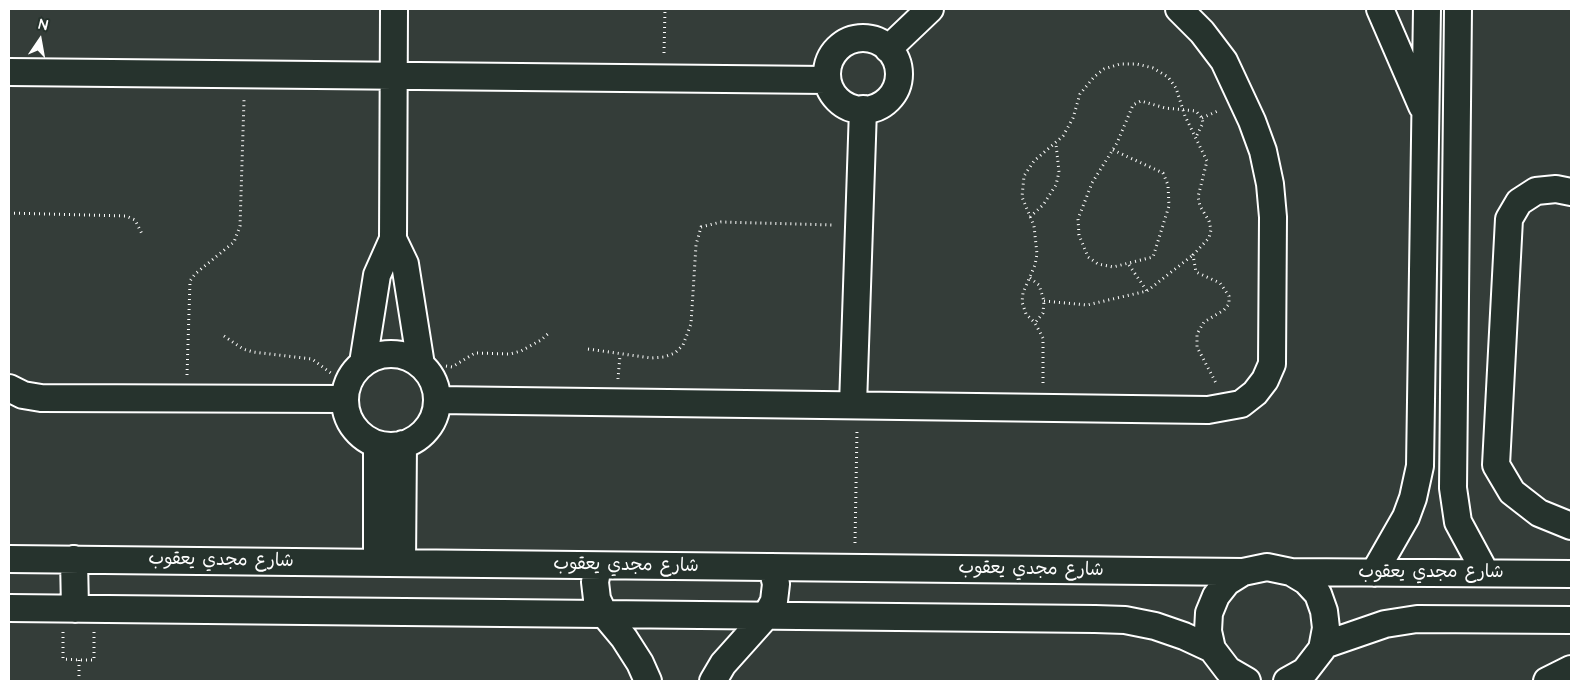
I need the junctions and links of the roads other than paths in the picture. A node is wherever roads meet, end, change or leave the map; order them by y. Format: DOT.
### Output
graph roads {
  1 [pos="394,9"];
  2 [pos="930,9"];
  3 [pos="1179,9"];
  4 [pos="1380,9"];
  5 [pos="1427,9"];
  6 [pos="1458,9"];
  7 [pos="888,49"];
  8 [pos="9,72"];
  9 [pos="394,76"];
  10 [pos="827,80"];
  11 [pos="863,110"];
  12 [pos="1426,113"];
  13 [pos="1571,192"];
  14 [pos="393,239"];
  15 [pos="421,361"];
  16 [pos="362,363"];
  17 [pos="9,388"];
  18 [pos="345,392"];
  19 [pos="437,400"];
  20 [pos="855,405"];
  21 [pos="377,444"];
  22 [pos="403,444"];
  23 [pos="1421,445"];
  24 [pos="1453,447"];
  25 [pos="1571,526"];
  26 [pos="9,559"];
  27 [pos="74,559"];
  28 [pos="390,562"];
  29 [pos="598,566"];
  30 [pos="772,567"];
  31 [pos="1243,572"];
  32 [pos="1291,572"];
  33 [pos="1485,572"];
  34 [pos="1374,573"];
  35 [pos="1571,574"];
  36 [pos="9,608"];
  37 [pos="77,609"];
  38 [pos="604,614"];
  39 [pos="766,616"];
  40 [pos="1571,620"];
  41 [pos="1323,647"];
  42 [pos="1218,663"];
  43 [pos="1571,669"];
  44 [pos="648,681"];
  45 [pos="713,681"];
  46 [pos="1247,681"];
  47 [pos="1288,681"];
  48 [pos="1320,681"];
  49 [pos="1547,681"];
  1 -- 9 [label="street"];
  2 -- 7 [label="street"];
  3 -- 20 [label="street"];
  4 -- 12 [label="street"];
  5 -- 12 [label="street"];
  6 -- 24 [label="street"];
  7 -- 10 [label="street"];
  7 -- 11 [label="street"];
  8 -- 9 [label="street"];
  9 -- 10 [label="street"];
  9 -- 14 [label="street"];
  10 -- 11 [label="street"];
  11 -- 20 [label="street"];
  12 -- 23 [label="street"];
  13 -- 25 [label="street"];
  14 -- 15 [label="street"];
  14 -- 16 [label="street"];
  15 -- 16 [label="street"];
  15 -- 19 [label="street"];
  16 -- 18 [label="street"];
  17 -- 18 [label="street"];
  18 -- 21 [label="street"];
  19 -- 20 [label="street"];
  19 -- 22 [label="street"];
  21 -- 22 [label="street"];
  21 -- 28 [label="street"];
  22 -- 28 [label="street"];
  23 -- 24 [label="street"];
  23 -- 34 [label="street"];
  24 -- 33 [label="street"];
  26 -- 27 [label="street, شارع مجدي يعقوب"];
  27 -- 28 [label="street, شارع مجدي يعقوب"];
  27 -- 37 [label="street"];
  28 -- 29 [label="street, شارع مجدي يعقوب"];
  29 -- 30 [label="street, شارع مجدي يعقوب"];
  29 -- 38 [label="street"];
  30 -- 31 [label="street, شارع مجدي يعقوب"];
  30 -- 39 [label="street"];
  31 -- 32 [label="street"];
  31 -- 42 [label="street"];
  32 -- 34 [label="street, شارع مجدي يعقوب"];
  32 -- 41 [label="street"];
  33 -- 34 [label="street, شارع مجدي يعقوب"];
  33 -- 35 [label="street, شارع مجدي يعقوب"];
  36 -- 37 [label="street"];
  37 -- 38 [label="street"];
  38 -- 39 [label="street"];
  38 -- 44 [label="street"];
  39 -- 42 [label="street"];
  39 -- 45 [label="street"];
  40 -- 41 [label="street"];
  41 -- 47 [label="street"];
  41 -- 48 [label="street"];
  42 -- 46 [label="street"];
  43 -- 49 [label="street"];
}
